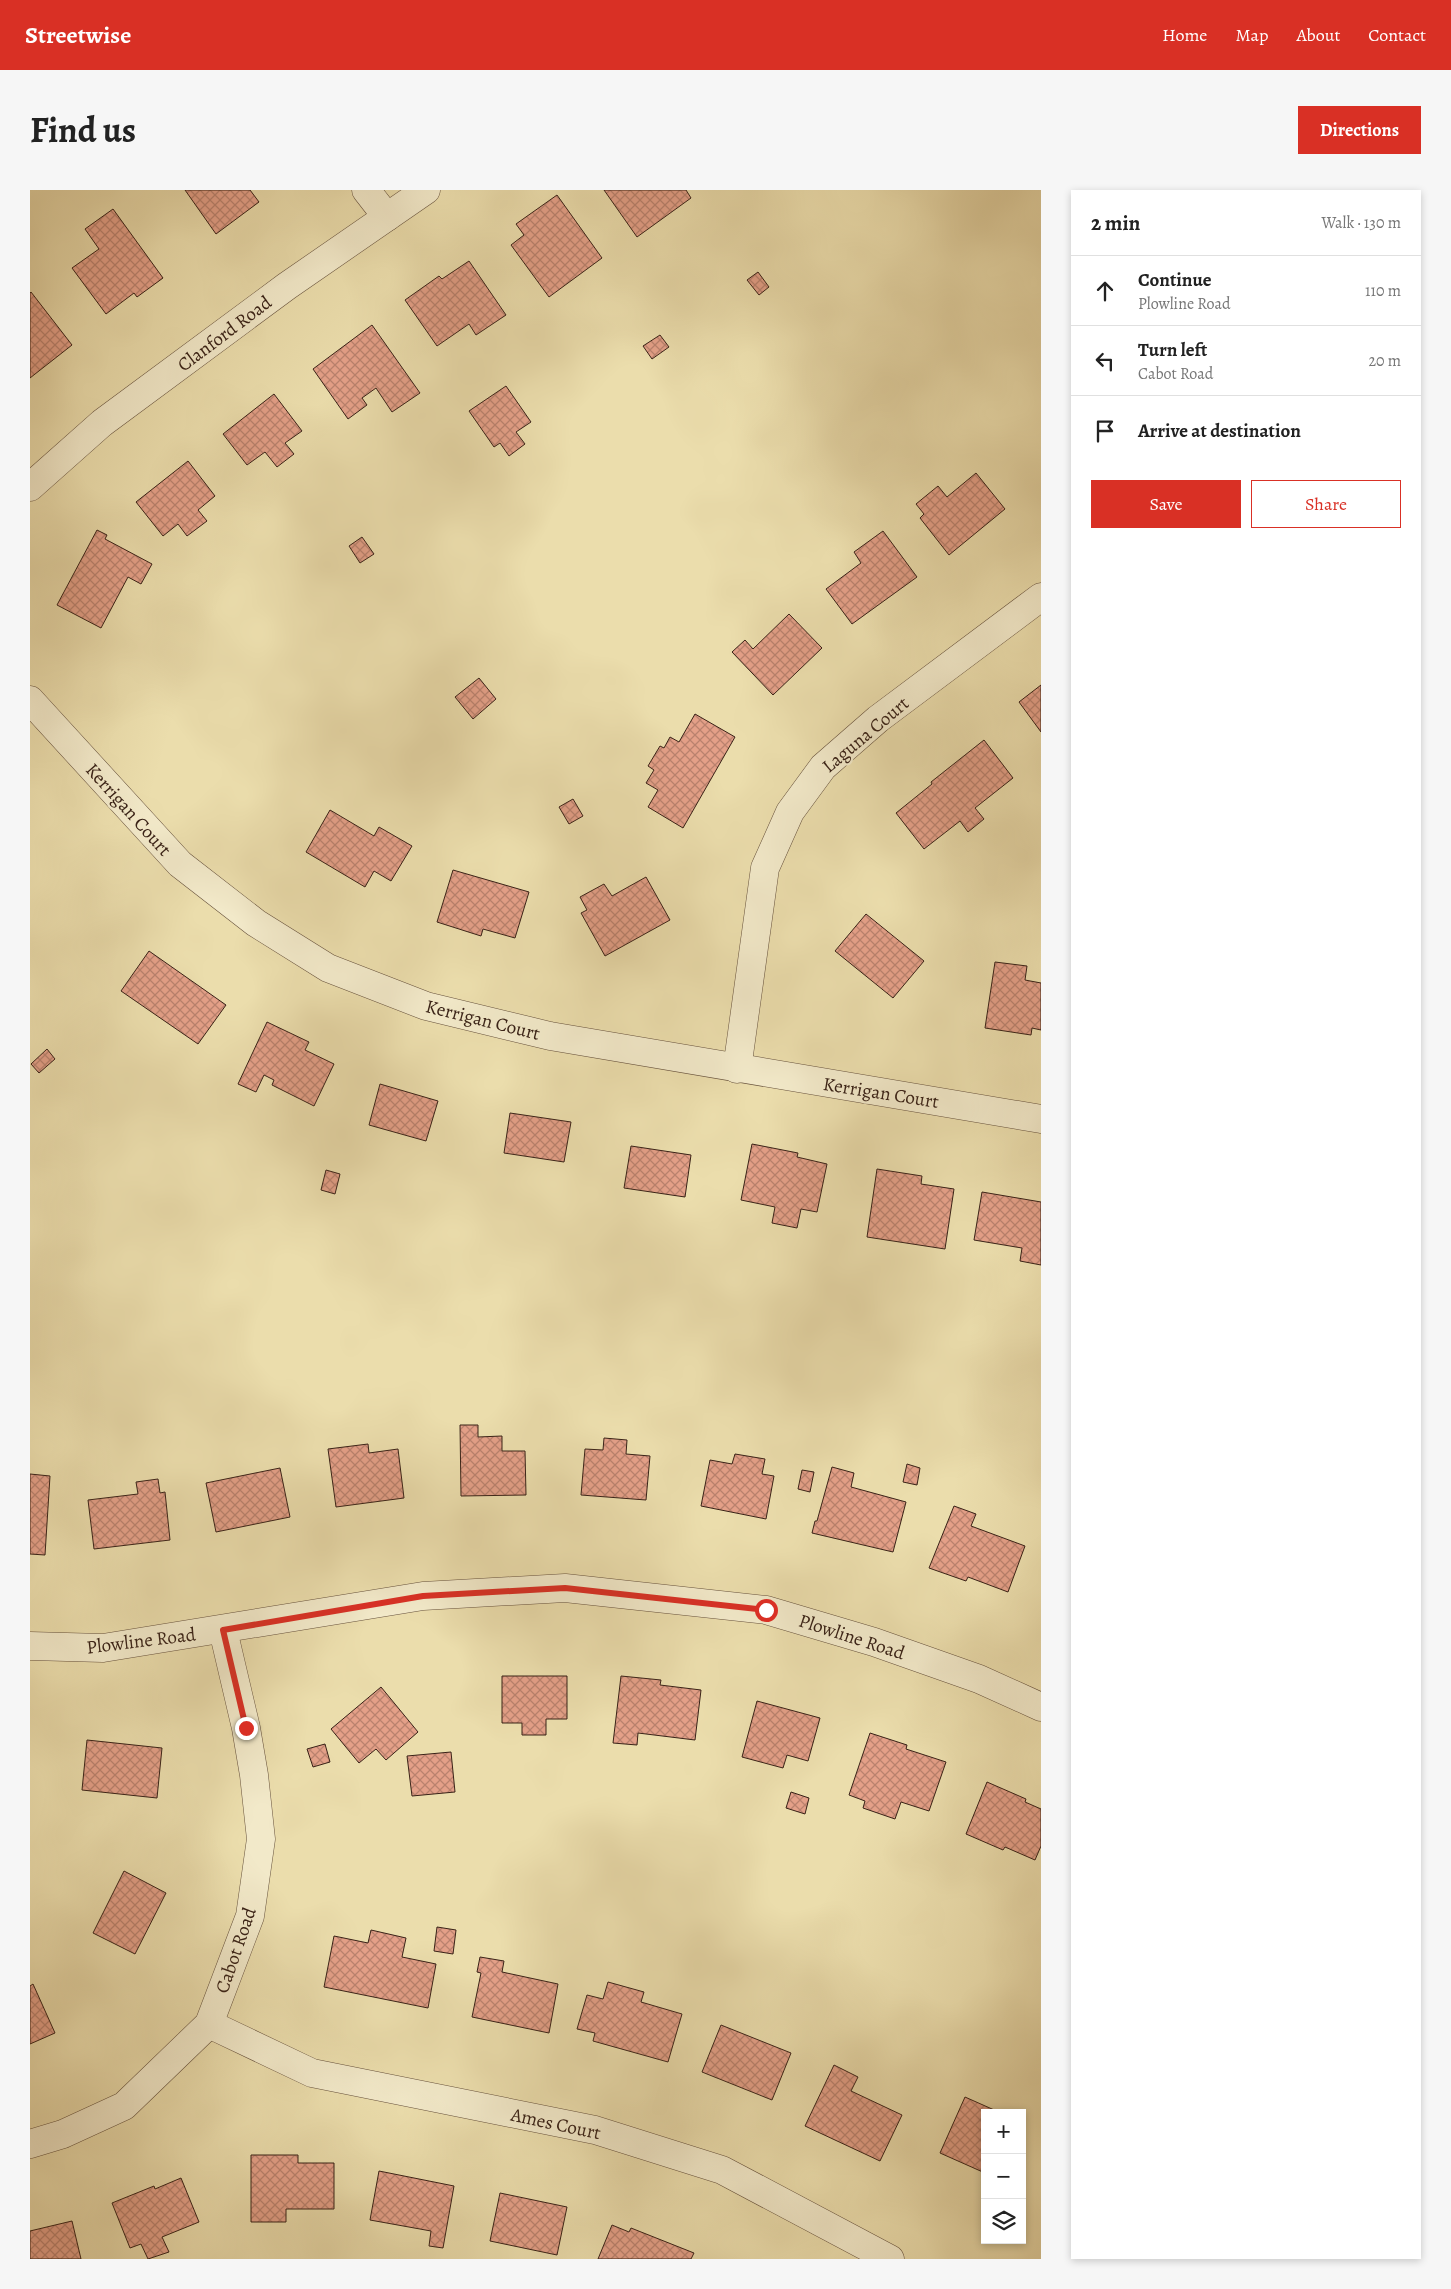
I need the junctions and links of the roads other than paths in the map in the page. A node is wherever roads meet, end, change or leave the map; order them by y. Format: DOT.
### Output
graph roads {
  1 [pos="366,190"];
  2 [pos="426,190"];
  3 [pos="388,217"];
  4 [pos="30,487"];
  5 [pos="1041,597"];
  6 [pos="30,700"];
  7 [pos="737,1069"];
  8 [pos="1041,1119"];
  9 [pos="223,1630"];
  10 [pos="30,1646"];
  11 [pos="1041,1707"];
  12 [pos="209,2024"];
  13 [pos="30,2144"];
  14 [pos="890,2259"];
  1 -- 3 [label="street"];
  2 -- 3 [label="street, Clanford Road"];
  3 -- 4 [label="street, Clanford Road"];
  5 -- 7 [label="street, Laguna Court"];
  6 -- 7 [label="street, Kerrigan Court"];
  7 -- 8 [label="street, Kerrigan Court"];
  9 -- 10 [label="street, Plowline Road"];
  9 -- 11 [label="street, Plowline Road"];
  9 -- 12 [label="street, Cabot Road"];
  12 -- 13 [label="street, Cabot Road"];
  12 -- 14 [label="street, Ames Court"];
}
